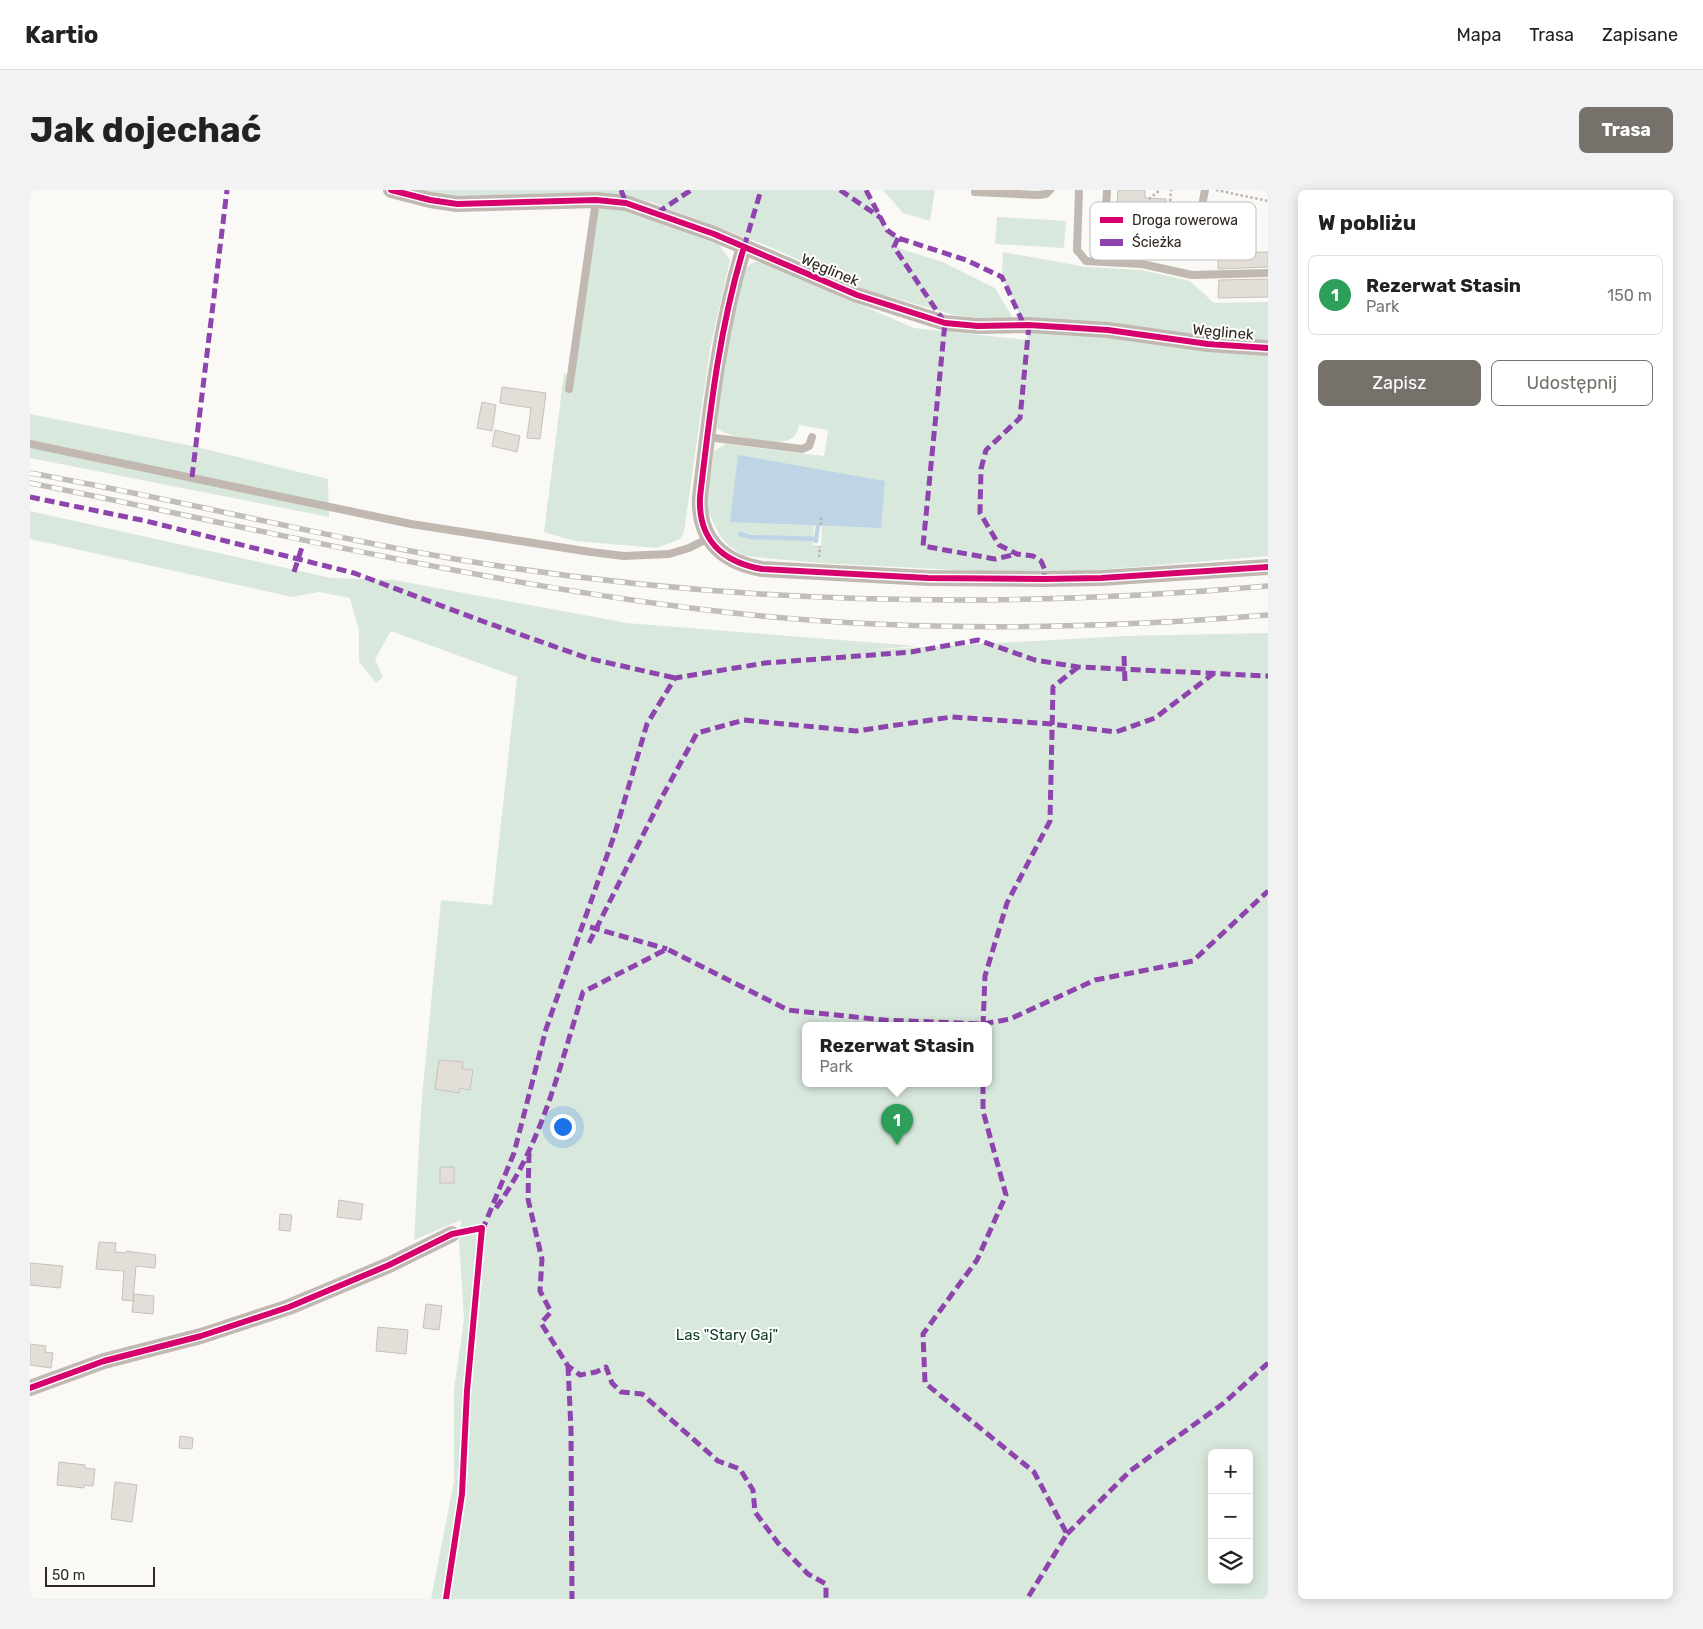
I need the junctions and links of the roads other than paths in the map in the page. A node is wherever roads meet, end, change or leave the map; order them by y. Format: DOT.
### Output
graph roads {
  1 [pos="391,190"];
  2 [pos="1050,190"];
  3 [pos="1079,190"];
  4 [pos="975,192"];
  5 [pos="596,200"];
  6 [pos="744,247"];
  7 [pos="1268,273"];
  8 [pos="1268,348"];
  9 [pos="569,388"];
  10 [pos="812,437"];
  11 [pos="707,438"];
  12 [pos="30,444"];
  13 [pos="709,538"];
  14 [pos="1268,567"];
  15 [pos="452,1234"];
  16 [pos="30,1388"];
  1 -- 5 [label="street, Węglinek"];
  2 -- 4 [label="lane"];
  3 -- 7 [label="lane"];
  5 -- 6 [label="street, Węglinek"];
  5 -- 9 [label="lane"];
  6 -- 8 [label="street, Węglinek"];
  6 -- 11 [label="street"];
  10 -- 11 [label="lane"];
  11 -- 13 [label="street"];
  12 -- 13 [label="lane"];
  13 -- 14 [label="street"];
  15 -- 16 [label="street"];
}
